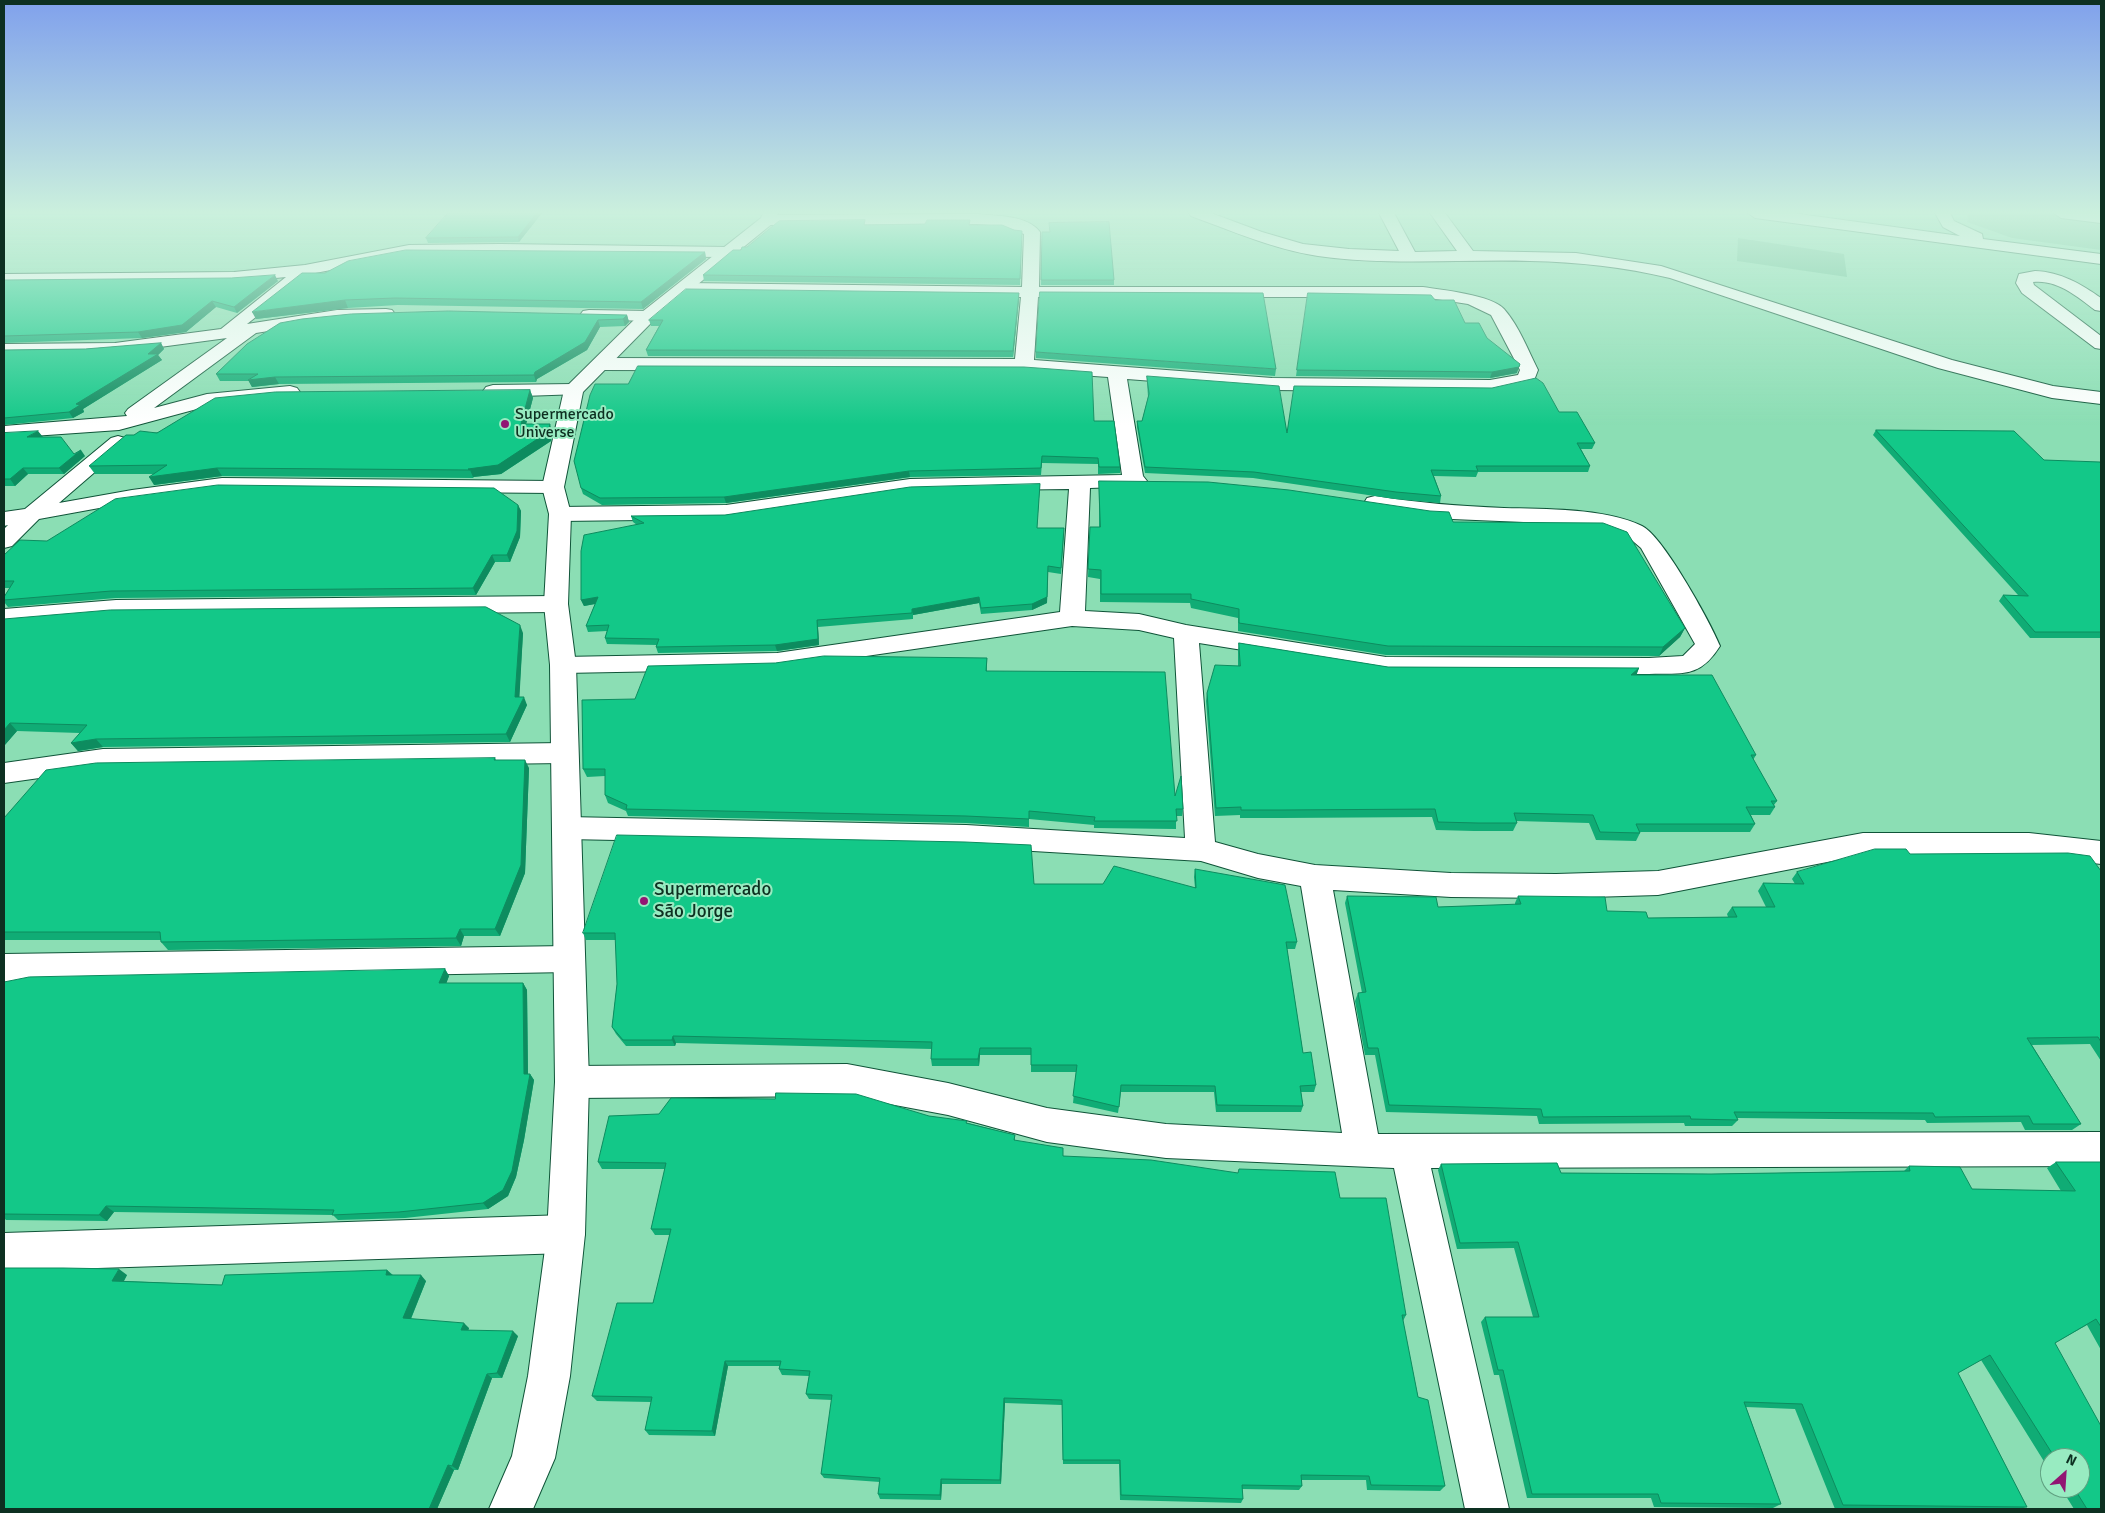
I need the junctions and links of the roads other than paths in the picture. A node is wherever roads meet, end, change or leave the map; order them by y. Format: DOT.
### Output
graph roads {
  1 [pos="287,284"];
  2 [pos="690,284"];
  3 [pos="1030,284"];
  4 [pos="1704,284"];
  5 [pos="2024,284"];
  6 [pos="2065,284"];
  7 [pos="685,288"];
  8 [pos="1030,292"];
  9 [pos="2101,306"];
  10 [pos="399,314"];
  11 [pos="571,315"];
  12 [pos="648,316"];
  13 [pos="258,325"];
  14 [pos="225,332"];
  15 [pos="2101,344"];
  16 [pos="4,349"];
  17 [pos="601,364"];
  18 [pos="1024,365"];
  19 [pos="1117,374"];
  20 [pos="574,390"];
  21 [pos="476,391"];
  22 [pos="306,392"];
  23 [pos="2101,398"];
  24 [pos="146,418"];
  25 [pos="119,424"];
  26 [pos="4,432"];
  27 [pos="1080,481"];
  28 [pos="1133,481"];
  29 [pos="1161,481"];
  30 [pos="553,487"];
  31 [pos="1356,501"];
  32 [pos="33,513"];
  33 [pos="560,514"];
  34 [pos="4,519"];
  35 [pos="4,542"];
  36 [pos="556,604"];
  37 [pos="4,617"];
  38 [pos="1072,618"];
  39 [pos="1186,633"];
  40 [pos="563,665"];
  41 [pos="564,752"];
  42 [pos="4,773"];
  43 [pos="566,828"];
  44 [pos="1202,850"];
  45 [pos="2101,852"];
  46 [pos="1315,877"];
  47 [pos="569,959"];
  48 [pos="4,968"];
  49 [pos="572,1082"];
  50 [pos="2101,1149"];
  51 [pos="1363,1151"];
  52 [pos="1408,1151"];
  53 [pos="566,1234"];
  54 [pos="4,1252"];
  55 [pos="511,1509"];
  56 [pos="1487,1509"];
  1 -- 14 [label="street"];
  2 -- 7 [label="street"];
  3 -- 8 [label="street"];
  4 -- 23 [label="street"];
  5 -- 15 [label="street"];
  6 -- 9 [label="street"];
  7 -- 8 [label="street"];
  7 -- 12 [label="street"];
  8 -- 18 [label="street"];
  8 -- 19 [label="street"];
  10 -- 13 [label="street"];
  11 -- 12 [label="street"];
  12 -- 17 [label="street"];
  13 -- 14 [label="street"];
  13 -- 25 [label="street"];
  14 -- 16 [label="street"];
  17 -- 18 [label="street"];
  17 -- 20 [label="street"];
  18 -- 19 [label="street"];
  19 -- 28 [label="street"];
  20 -- 21 [label="street"];
  20 -- 30 [label="street"];
  22 -- 24 [label="street"];
  24 -- 25 [label="street"];
  24 -- 32 [label="street"];
  25 -- 26 [label="street"];
  27 -- 28 [label="street"];
  27 -- 33 [label="street"];
  27 -- 38 [label="street"];
  28 -- 29 [label="street"];
  30 -- 32 [label="street"];
  30 -- 33 [label="street"];
  31 -- 39 [label="street"];
  32 -- 34 [label="street"];
  32 -- 35 [label="street"];
  33 -- 36 [label="street"];
  36 -- 37 [label="street"];
  36 -- 40 [label="street"];
  38 -- 39 [label="street"];
  38 -- 40 [label="street"];
  39 -- 44 [label="street"];
  40 -- 41 [label="street"];
  41 -- 42 [label="street"];
  41 -- 43 [label="street"];
  43 -- 44 [label="street"];
  43 -- 47 [label="street"];
  44 -- 46 [label="street"];
  45 -- 46 [label="street"];
  46 -- 51 [label="street"];
  47 -- 48 [label="street"];
  47 -- 49 [label="street"];
  49 -- 51 [label="street"];
  49 -- 53 [label="street"];
  50 -- 52 [label="street"];
  51 -- 52 [label="street"];
  52 -- 56 [label="street"];
  53 -- 54 [label="street"];
  53 -- 55 [label="street"];
}
